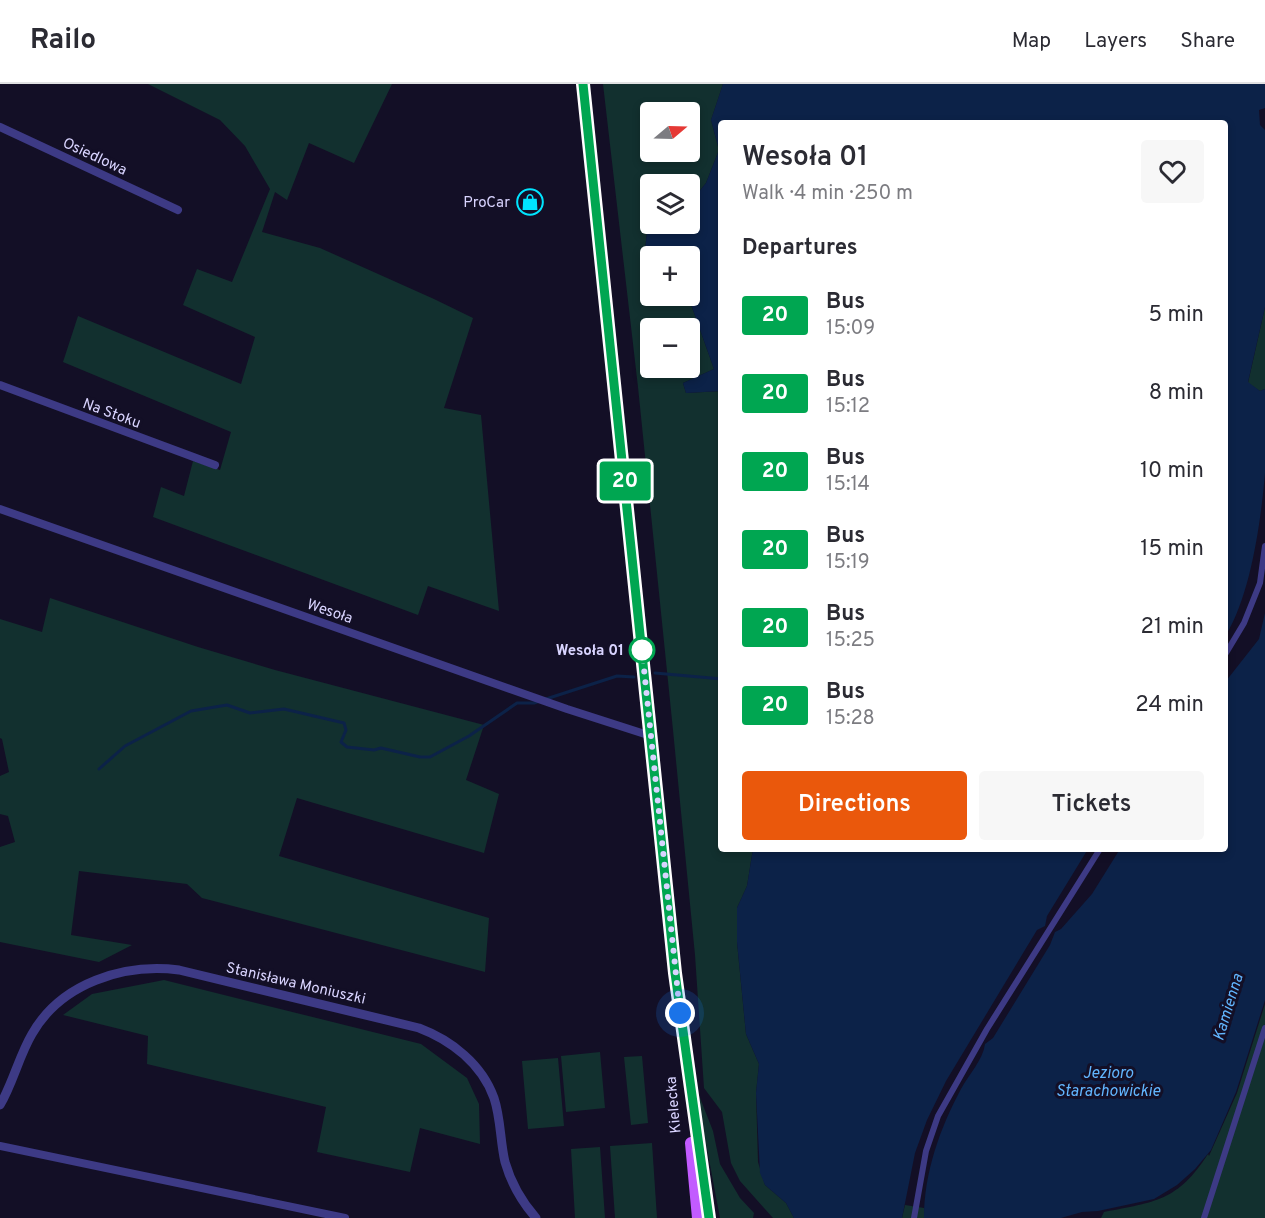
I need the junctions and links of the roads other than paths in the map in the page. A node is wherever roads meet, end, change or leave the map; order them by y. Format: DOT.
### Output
graph roads {
  1 [pos="583,84"];
  2 [pos="0,127"];
  3 [pos="178,210"];
  4 [pos="0,385"];
  5 [pos="216,465"];
  6 [pos="0,509"];
  7 [pos="1265,546"];
  8 [pos="1228,650"];
  9 [pos="651,736"];
  10 [pos="1098,852"];
  11 [pos="678,989"];
  12 [pos="1265,1028"];
  13 [pos="0,1105"];
  14 [pos="0,1146"];
  15 [pos="705,1185"];
  16 [pos="697,1215"];
  17 [pos="345,1218"];
  18 [pos="536,1218"];
  19 [pos="709,1218"];
  20 [pos="714,1218"];
  21 [pos="914,1218"];
  22 [pos="1204,1218"];
  1 -- 9 [label="main road, Kielecka"];
  2 -- 3 [label="street, Osiedlowa"];
  4 -- 5 [label="street, Na Stoku"];
  6 -- 9 [label="street, Wesoła"];
  7 -- 8 [label="street"];
  9 -- 11 [label="main road, Kielecka"];
  10 -- 21 [label="street"];
  11 -- 15 [label="main road, Kielecka"];
  11 -- 16 [label="main road, Kielecka"];
  12 -- 22 [label="street"];
  13 -- 18 [label="street, Stanisława Moniuszki"];
  14 -- 17 [label="street"];
  15 -- 19 [label="main road, Kielecka"];
  15 -- 20 [label="main road"];
}
